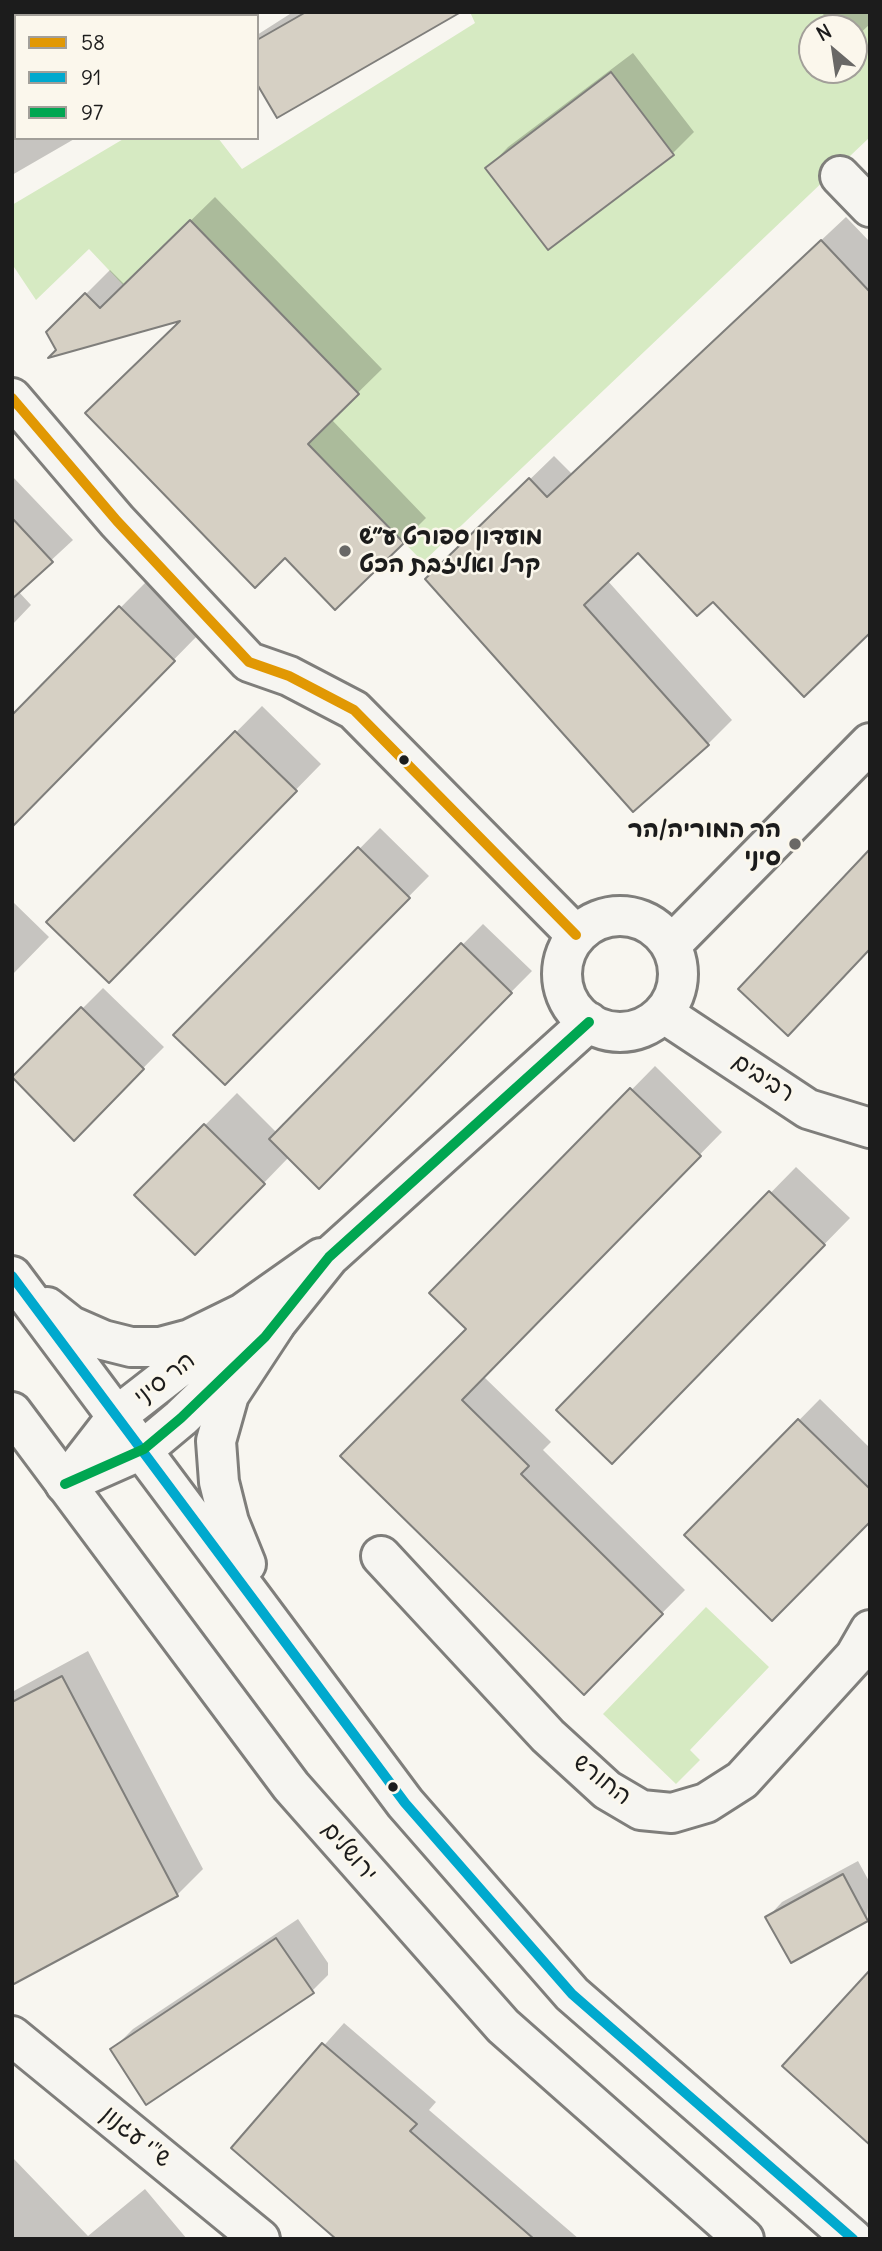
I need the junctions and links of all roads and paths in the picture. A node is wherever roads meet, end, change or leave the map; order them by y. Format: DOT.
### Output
graph roads {
  1 [pos="839,176"];
  2 [pos="870,207"];
  3 [pos="12,398"];
  4 [pos="870,743"];
  5 [pos="576,935"];
  6 [pos="671,945"];
  7 [pos="663,1013"];
  8 [pos="589,1022"];
  9 [pos="870,1128"];
  10 [pos="325,1257"];
  11 [pos="15,1279"];
  12 [pos="275,1325"];
  13 [pos="12,1412"];
  14 [pos="118,1415"];
  15 [pos="144,1449"];
  16 [pos="65,1483"];
  17 [pos="381,1556"];
  18 [pos="263,1608"];
  19 [pos="870,1630"];
  20 [pos="12,2036"];
  21 [pos="260,2239"];
  22 [pos="744,2239"];
  23 [pos="852,2239"];
  1 -- 2 [label="street"];
  3 -- 5 [label="street"];
  4 -- 6 [label="street"];
  5 -- 6 [label="street"];
  5 -- 8 [label="street"];
  6 -- 7 [label="street"];
  7 -- 8 [label="street"];
  7 -- 9 [label="street, רביבים"];
  8 -- 10 [label="street, הר סיני"];
  10 -- 11 [label="street"];
  10 -- 12 [label="street, הר סיני"];
  10 -- 14 [label="street, הר סיני"];
  11 -- 14 [label="street"];
  12 -- 15 [label="street, הר סיני"];
  12 -- 18 [label="street"];
  13 -- 16 [label="street, ירושלים"];
  14 -- 15 [label="street"];
  14 -- 16 [label="street, הר סיני"];
  15 -- 16 [label="street, הר סיני"];
  15 -- 18 [label="street"];
  16 -- 22 [label="street, ירושלים"];
  17 -- 19 [label="street, החורש"];
  18 -- 23 [label="street"];
  20 -- 21 [label="street, ש\"י עגנון"];
}
